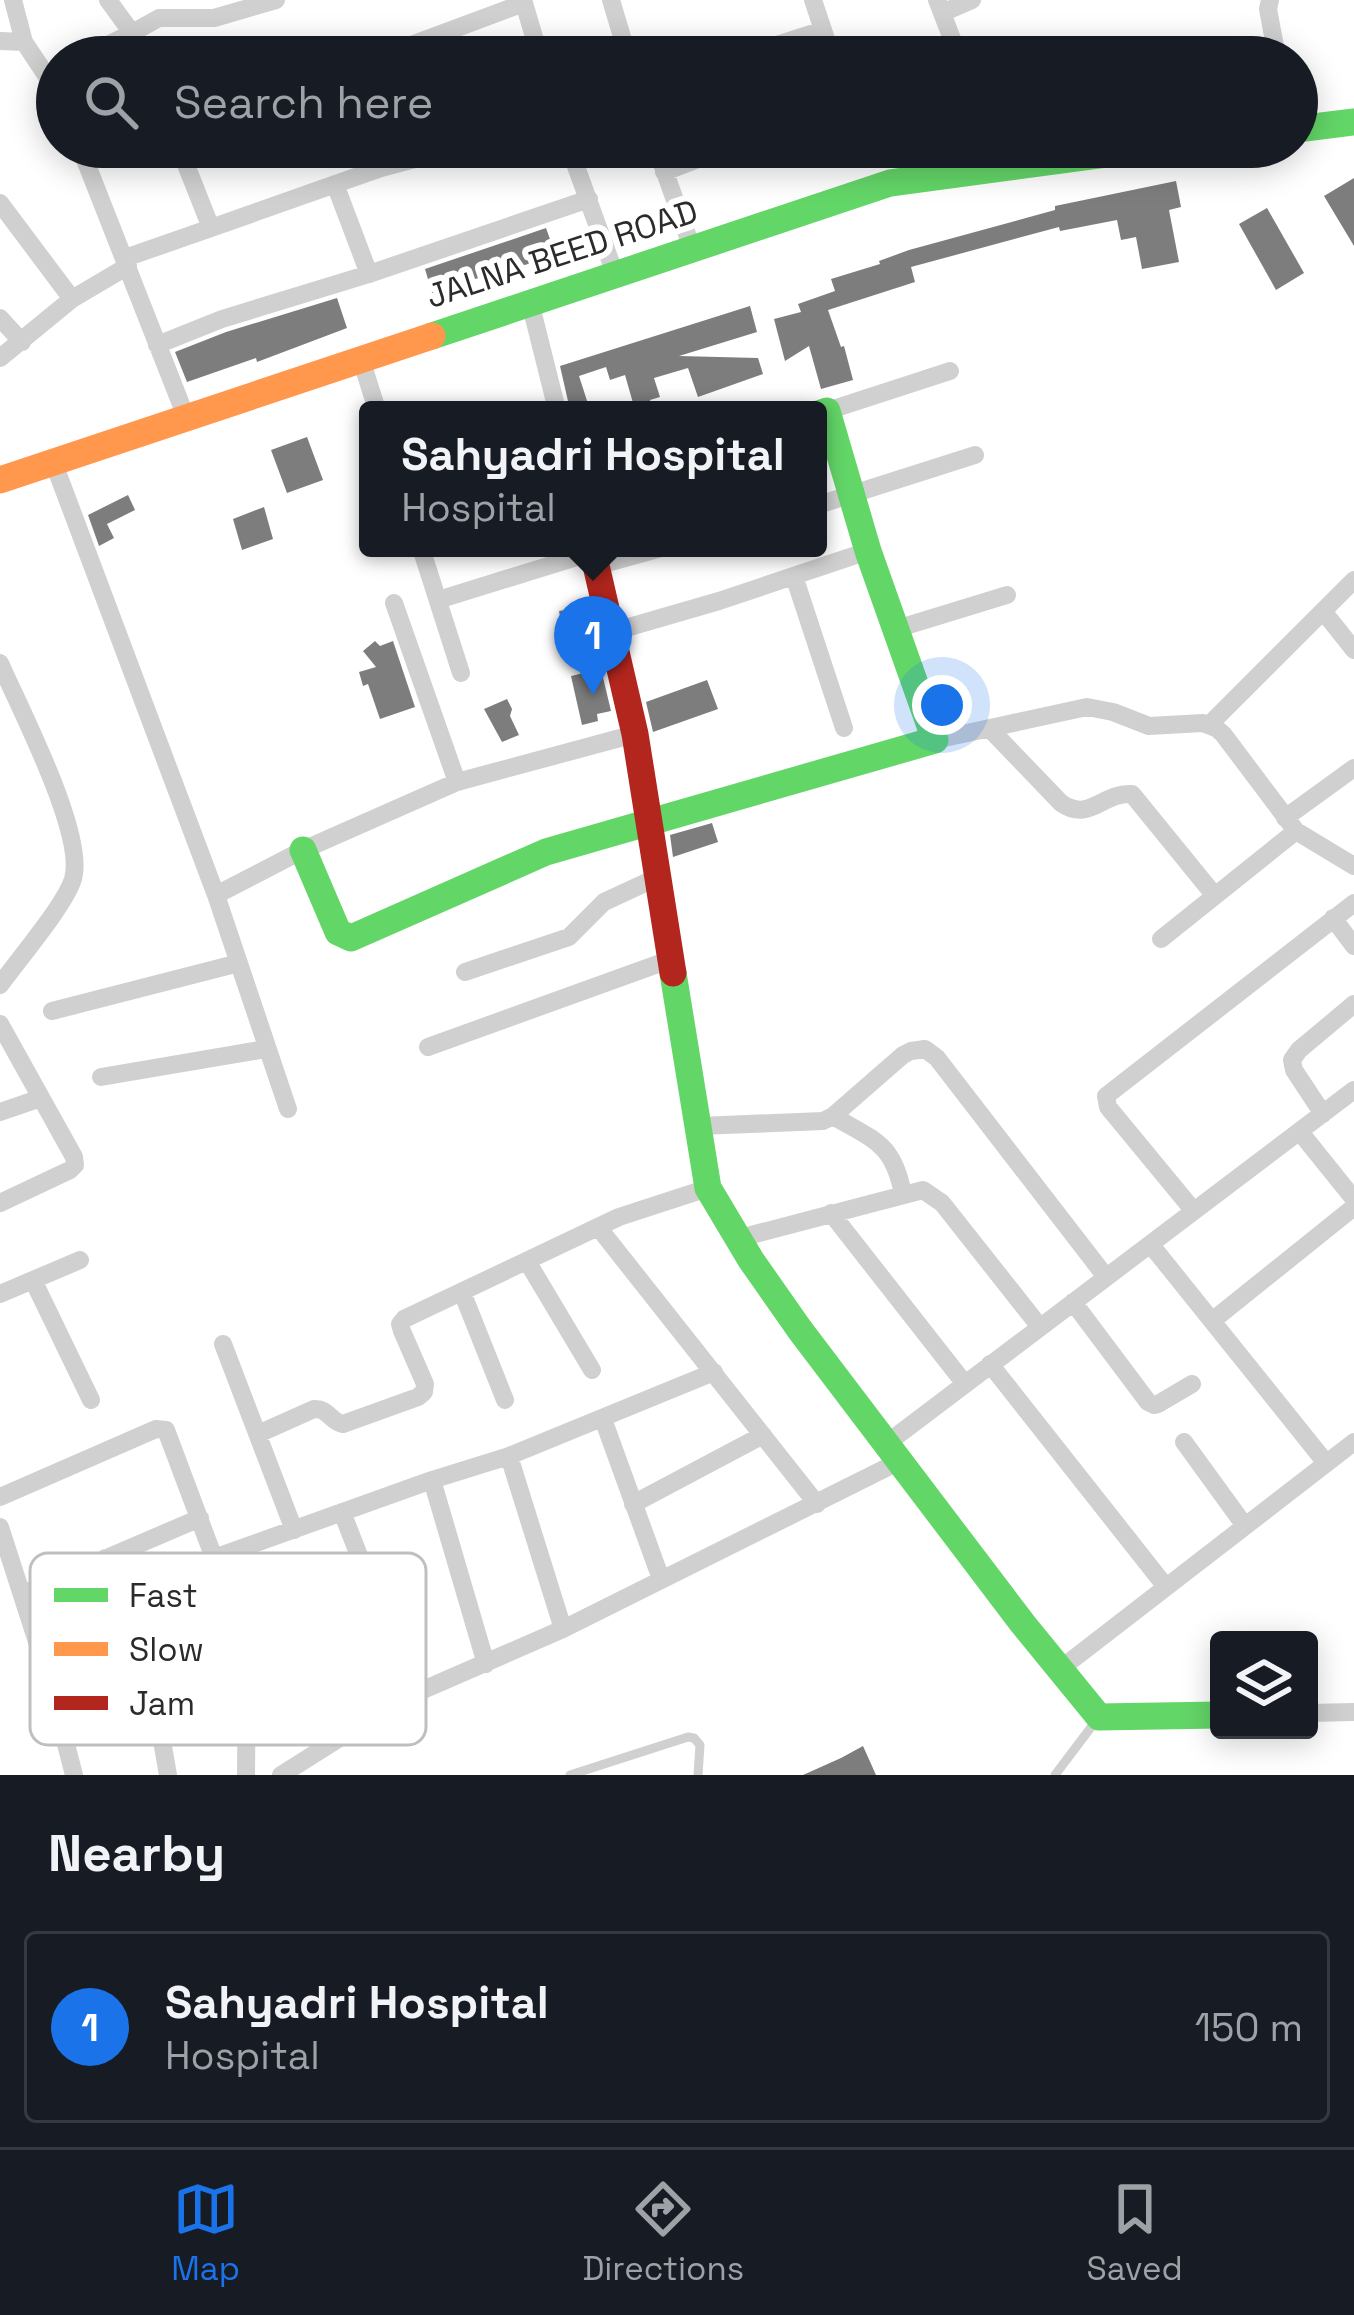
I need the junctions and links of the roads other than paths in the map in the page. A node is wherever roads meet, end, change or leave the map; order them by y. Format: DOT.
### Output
graph roads {
  1 [pos="13,0"];
  2 [pos="108,0"];
  3 [pos="276,0"];
  4 [pos="611,0"];
  5 [pos="813,0"];
  6 [pos="972,0"];
  7 [pos="1270,0"];
  8 [pos="524,2"];
  9 [pos="940,6"];
  10 [pos="162,9"];
  11 [pos="823,30"];
  12 [pos="132,33"];
  13 [pos="126,36"];
  14 [pos="133,36"];
  15 [pos="457,36"];
  16 [pos="534,36"];
  17 [pos="622,36"];
  18 [pos="804,36"];
  19 [pos="825,36"];
  20 [pos="951,36"];
  21 [pos="1272,36"];
  22 [pos="0,41"];
  23 [pos="24,42"];
  24 [pos="36,55"];
  25 [pos="1354,122"];
  26 [pos="1318,126"];
  27 [pos="88,168"];
  28 [pos="187,168"];
  29 [pos="381,168"];
  30 [pos="577,168"];
  31 [pos="663,168"];
  32 [pos="674,168"];
  33 [pos="952,168"];
  34 [pos="664,172"];
  35 [pos="335,184"];
  36 [pos="589,200"];
  37 [pos="0,203"];
  38 [pos="211,228"];
  39 [pos="692,248"];
  40 [pos="126,262"];
  41 [pos="368,274"];
  42 [pos="615,274"];
  43 [pos="72,299"];
  44 [pos="530,302"];
  45 [pos="0,318"];
  46 [pos="22,342"];
  47 [pos="157,346"];
  48 [pos="0,358"];
  49 [pos="361,359"];
  50 [pos="950,371"];
  51 [pos="374,401"];
  52 [pos="555,401"];
  53 [pos="827,412"];
  54 [pos="186,417"];
  55 [pos="827,424"];
  56 [pos="975,455"];
  57 [pos="53,461"];
  58 [pos="0,479"];
  59 [pos="852,495"];
  60 [pos="827,502"];
  61 [pos="868,551"];
  62 [pos="425,557"];
  63 [pos="589,557"];
  64 [pos="593,557"];
  65 [pos="794,576"];
  66 [pos="1354,580"];
  67 [pos="1007,595"];
  68 [pos="438,600"];
  69 [pos="394,603"];
  70 [pos="1324,611"];
  71 [pos="896,629"];
  72 [pos="612,632"];
  73 [pos="1354,650"];
  74 [pos="0,663"];
  75 [pos="461,674"];
  76 [pos="1210,724"];
  77 [pos="844,728"];
  78 [pos="989,728"];
  79 [pos="635,734"];
  80 [pos="934,740"];
  81 [pos="1354,768"];
  82 [pos="457,782"];
  83 [pos="650,820"];
  84 [pos="1290,825"];
  85 [pos="304,850"];
  86 [pos="1354,866"];
  87 [pos="658,877"];
  88 [pos="216,895"];
  89 [pos="1215,896"];
  90 [pos="1354,903"];
  91 [pos="1333,918"];
  92 [pos="1161,939"];
  93 [pos="1354,946"];
  94 [pos="670,960"];
  95 [pos="239,963"];
  96 [pos="465,972"];
  97 [pos="0,985"];
  98 [pos="1354,1004"];
  99 [pos="52,1011"];
  100 [pos="0,1024"];
  101 [pos="428,1047"];
  102 [pos="266,1049"];
  103 [pos="101,1077"];
  104 [pos="1354,1090"];
  105 [pos="41,1098"];
  106 [pos="288,1109"];
  107 [pos="0,1112"];
  108 [pos="1323,1114"];
  109 [pos="833,1116"];
  110 [pos="699,1126"];
  111 [pos="1300,1132"];
  112 [pos="708,1188"];
  113 [pos="903,1194"];
  114 [pos="0,1203"];
  115 [pos="1354,1203"];
  116 [pos="1193,1210"];
  117 [pos="831,1213"];
  118 [pos="598,1227"];
  119 [pos="736,1239"];
  120 [pos="1151,1245"];
  121 [pos="80,1260"];
  122 [pos="527,1261"];
  123 [pos="1106,1276"];
  124 [pos="33,1280"];
  125 [pos="462,1292"];
  126 [pos="0,1294"];
  127 [pos="1073,1302"];
  128 [pos="1212,1322"];
  129 [pos="1040,1328"];
  130 [pos="223,1344"];
  131 [pos="990,1364"];
  132 [pos="592,1370"];
  133 [pos="714,1372"];
  134 [pos="964,1384"];
  135 [pos="1192,1384"];
  136 [pos="91,1400"];
  137 [pos="506,1400"];
  138 [pos="603,1419"];
  139 [pos="257,1434"];
  140 [pos="764,1435"];
  141 [pos="1184,1442"];
  142 [pos="1354,1442"];
  143 [pos="893,1453"];
  144 [pos="509,1456"];
  145 [pos="1326,1463"];
  146 [pos="432,1480"];
  147 [pos="0,1497"];
  148 [pos="634,1504"];
  149 [pos="817,1504"];
  150 [pos="342,1512"];
  151 [pos="200,1518"];
  152 [pos="1245,1526"];
  153 [pos="0,1527"];
  154 [pos="294,1530"];
  155 [pos="117,1553"];
  156 [pos="212,1553"];
  157 [pos="228,1553"];
  158 [pos="358,1553"];
  159 [pos="661,1579"];
  160 [pos="1166,1587"];
  161 [pos="30,1591"];
  162 [pos="23,1594"];
  163 [pos="30,1619"];
  164 [pos="563,1629"];
  165 [pos="486,1664"];
  166 [pos="1059,1670"];
  167 [pos="426,1688"];
  168 [pos="1354,1712"];
  169 [pos="1318,1713"];
  170 [pos="1210,1714"];
  171 [pos="1099,1717"];
  172 [pos="66,1745"];
  173 [pos="163,1745"];
  174 [pos="246,1745"];
  175 [pos="328,1745"];
  176 [pos="74,1775"];
  177 [pos="168,1775"];
  178 [pos="246,1775"];
  179 [pos="281,1775"];
  180 [pos="570,1775"];
  181 [pos="698,1775"];
  182 [pos="1054,1775"];
  1 -- 23 [label="street"];
  2 -- 12 [label="street"];
  3 -- 10 [label="street"];
  4 -- 17 [label="street"];
  5 -- 11 [label="street"];
  6 -- 9 [label="street"];
  7 -- 21 [label="street"];
  8 -- 15 [label="street"];
  8 -- 16 [label="street"];
  9 -- 20 [label="street"];
  10 -- 12 [label="street"];
  11 -- 18 [label="street"];
  11 -- 19 [label="street"];
  12 -- 13 [label="street"];
  12 -- 14 [label="street"];
  22 -- 23 [label="street"];
  23 -- 24 [label="street"];
  25 -- 26 [label="street"];
  27 -- 40 [label="street"];
  28 -- 38 [label="street"];
  29 -- 35 [label="street"];
  30 -- 36 [label="street"];
  31 -- 34 [label="street"];
  32 -- 34 [label="street"];
  33 -- 39 [label="street, JALNA BEED ROAD"];
  34 -- 39 [label="street"];
  35 -- 38 [label="street"];
  35 -- 41 [label="street"];
  36 -- 41 [label="street"];
  36 -- 42 [label="street"];
  37 -- 43 [label="street"];
  38 -- 40 [label="street"];
  39 -- 42 [label="street, JALNA BEED ROAD"];
  40 -- 43 [label="street"];
  40 -- 47 [label="street"];
  41 -- 47 [label="street"];
  42 -- 44 [label="street, JALNA BEED ROAD"];
  43 -- 46 [label="street"];
  44 -- 49 [label="street, JALNA BEED ROAD"];
  44 -- 52 [label="street"];
  45 -- 46 [label="street"];
  46 -- 48 [label="street"];
  47 -- 54 [label="street"];
  49 -- 51 [label="street"];
  49 -- 54 [label="street, JALNA BEED ROAD"];
  50 -- 53 [label="street"];
  54 -- 57 [label="street, JALNA BEED ROAD"];
  55 -- 59 [label="street"];
  56 -- 59 [label="street"];
  57 -- 58 [label="street, JALNA BEED ROAD"];
  57 -- 88 [label="street"];
  59 -- 60 [label="street"];
  59 -- 61 [label="street"];
  61 -- 65 [label="street"];
  61 -- 71 [label="street"];
  62 -- 68 [label="street"];
  63 -- 68 [label="street"];
  64 -- 72 [label="street"];
  65 -- 72 [label="street"];
  65 -- 77 [label="street"];
  66 -- 70 [label="street"];
  67 -- 71 [label="street"];
  68 -- 75 [label="street"];
  69 -- 82 [label="street"];
  70 -- 73 [label="street"];
  70 -- 76 [label="street"];
  71 -- 80 [label="street"];
  72 -- 79 [label="street"];
  74 -- 97 [label="street"];
  76 -- 78 [label="street"];
  76 -- 84 [label="street"];
  78 -- 80 [label="street"];
  78 -- 89 [label="street"];
  79 -- 82 [label="street"];
  79 -- 83 [label="street"];
  80 -- 83 [label="street"];
  81 -- 84 [label="street"];
  82 -- 85 [label="street"];
  83 -- 85 [label="street"];
  83 -- 87 [label="street"];
  84 -- 86 [label="street"];
  84 -- 89 [label="street"];
  85 -- 88 [label="street"];
  87 -- 94 [label="street"];
  87 -- 96 [label="street"];
  88 -- 95 [label="street"];
  89 -- 92 [label="street"];
  90 -- 91 [label="street"];
  91 -- 93 [label="street"];
  91 -- 116 [label="street"];
  94 -- 101 [label="street"];
  94 -- 110 [label="street"];
  95 -- 99 [label="street"];
  95 -- 102 [label="street"];
  98 -- 108 [label="street"];
  100 -- 105 [label="street"];
  102 -- 103 [label="street"];
  102 -- 106 [label="street"];
  104 -- 108 [label="street"];
  105 -- 107 [label="street"];
  105 -- 114 [label="street"];
  108 -- 111 [label="street"];
  109 -- 110 [label="street"];
  109 -- 113 [label="street"];
  109 -- 123 [label="street"];
  110 -- 112 [label="street"];
  111 -- 115 [label="street"];
  111 -- 116 [label="street"];
  112 -- 118 [label="street"];
  112 -- 119 [label="street"];
  113 -- 117 [label="street"];
  113 -- 129 [label="street"];
  115 -- 128 [label="street"];
  116 -- 120 [label="street"];
  117 -- 119 [label="street"];
  117 -- 134 [label="street"];
  118 -- 122 [label="street"];
  118 -- 133 [label="street"];
  119 -- 143 [label="street"];
  120 -- 123 [label="street"];
  120 -- 128 [label="street"];
  121 -- 124 [label="street"];
  122 -- 125 [label="street"];
  122 -- 132 [label="street"];
  123 -- 127 [label="street"];
  124 -- 126 [label="street"];
  124 -- 136 [label="street"];
  125 -- 137 [label="street"];
  125 -- 139 [label="street"];
  127 -- 129 [label="street"];
  127 -- 135 [label="street"];
  128 -- 145 [label="street"];
  129 -- 131 [label="street"];
  130 -- 139 [label="street"];
  131 -- 134 [label="street"];
  131 -- 160 [label="street"];
  133 -- 138 [label="street"];
  133 -- 140 [label="street"];
  134 -- 143 [label="street"];
  138 -- 144 [label="street"];
  138 -- 148 [label="street"];
  139 -- 154 [label="street"];
  140 -- 148 [label="street"];
  140 -- 149 [label="street"];
  141 -- 152 [label="street"];
  142 -- 145 [label="street"];
  143 -- 149 [label="street"];
  143 -- 166 [label="street"];
  144 -- 146 [label="street"];
  144 -- 164 [label="street"];
  145 -- 152 [label="street"];
  146 -- 150 [label="street"];
  146 -- 165 [label="street"];
  147 -- 151 [label="street"];
  148 -- 159 [label="street"];
  149 -- 159 [label="street"];
  150 -- 154 [label="street"];
  150 -- 158 [label="street"];
  151 -- 155 [label="street"];
  151 -- 156 [label="street"];
  152 -- 160 [label="street"];
  153 -- 162 [label="street"];
  154 -- 157 [label="street"];
  159 -- 164 [label="street"];
  160 -- 166 [label="street"];
  161 -- 162 [label="street"];
  162 -- 163 [label="street"];
  164 -- 165 [label="street"];
  165 -- 167 [label="street"];
  166 -- 171 [label="street"];
  168 -- 169 [label="street"];
  170 -- 171 [label="street"];
  171 -- 182 [label="lane"];
  172 -- 176 [label="street"];
  173 -- 177 [label="street"];
  174 -- 178 [label="street"];
  175 -- 179 [label="street"];
  180 -- 181 [label="lane"];
}
